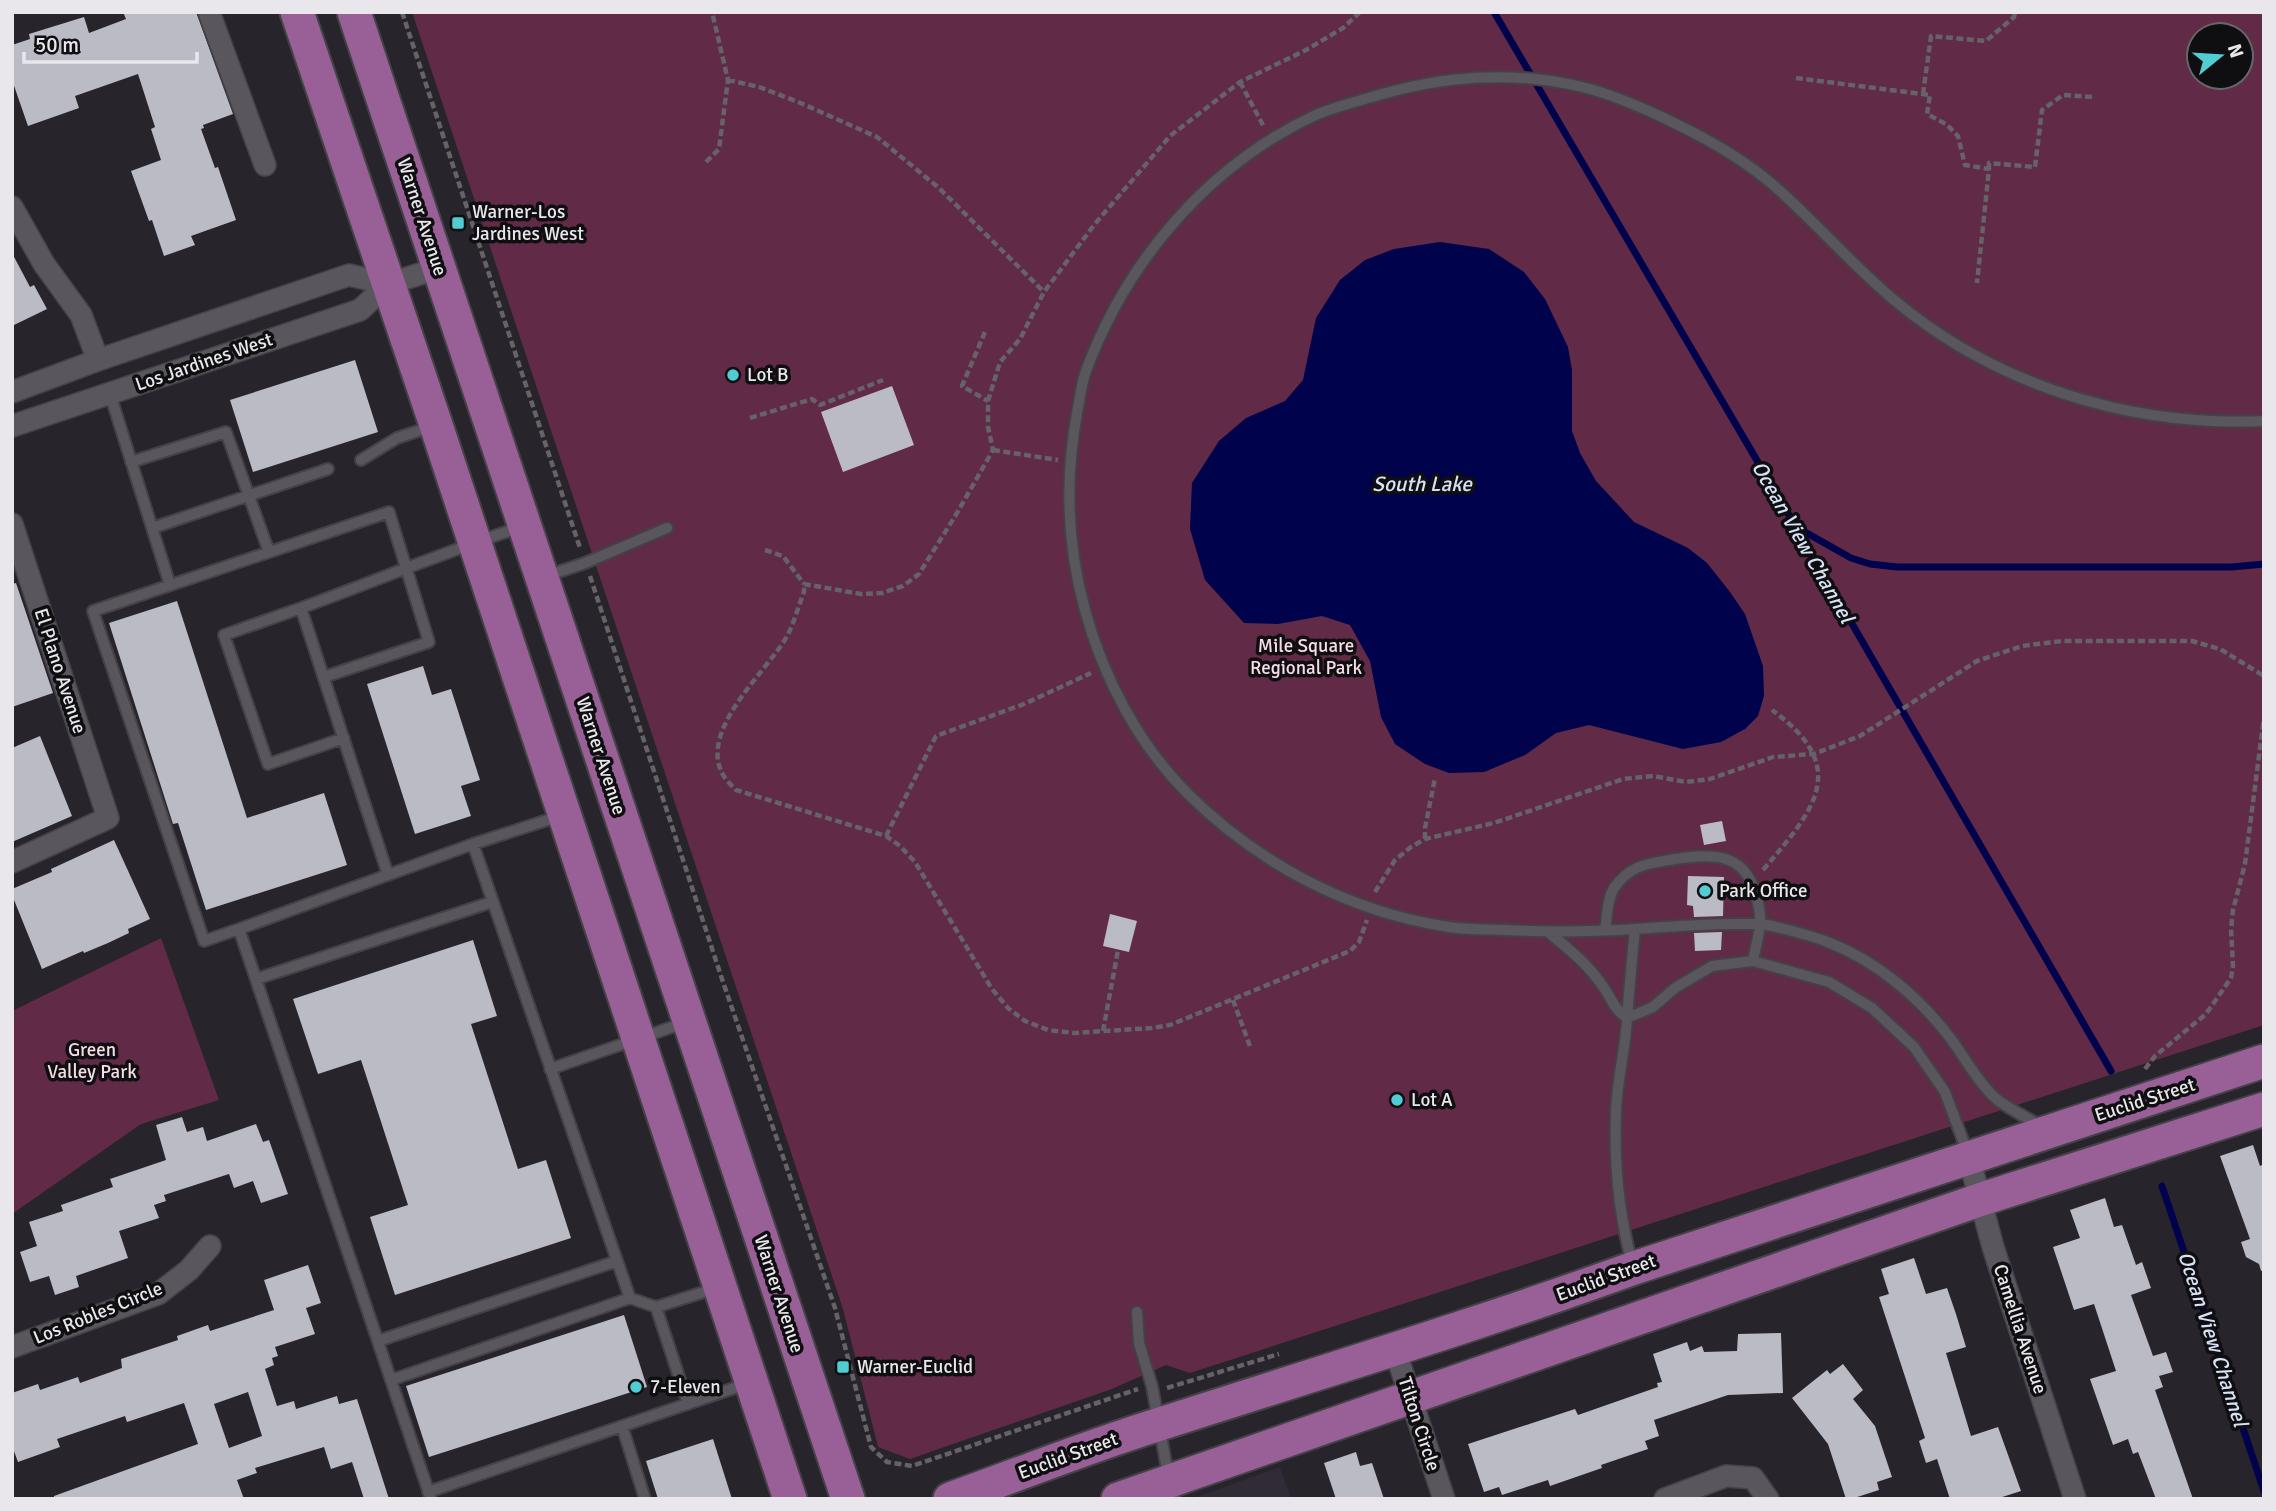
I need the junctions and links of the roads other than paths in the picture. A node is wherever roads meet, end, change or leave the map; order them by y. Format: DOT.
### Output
graph roads {
  1 [pos="209,12"];
  2 [pos="297,12"];
  3 [pos="354,12"];
  4 [pos="265,165"];
  5 [pos="12,207"];
  6 [pos="439,268"];
  7 [pos="388,284"];
  8 [pos="98,360"];
  9 [pos="12,392"];
  10 [pos="110,394"];
  11 [pos="2264,421"];
  12 [pos="436,425"];
  13 [pos="12,426"];
  14 [pos="361,460"];
  15 [pos="131,462"];
  16 [pos="328,469"];
  17 [pos="249,496"];
  18 [pos="12,524"];
  19 [pos="525,526"];
  20 [pos="152,528"];
  21 [pos="667,528"];
  22 [pos="474,543"];
  23 [pos="269,552"];
  24 [pos="406,570"];
  25 [pos="543,577"];
  26 [pos="170,585"];
  27 [pos="301,608"];
  28 [pos="324,677"];
  29 [pos="344,738"];
  30 [pos="564,815"];
  31 [pos="472,844"];
  32 [pos="12,862"];
  33 [pos="388,875"];
  34 [pos="492,902"];
  35 [pos="1760,924"];
  36 [pos="239,929"];
  37 [pos="1635,929"];
  38 [pos="1605,930"];
  39 [pos="1548,932"];
  40 [pos="1753,961"];
  41 [pos="256,979"];
  42 [pos="1627,1018"];
  43 [pos="689,1022"];
  44 [pos="638,1039"];
  45 [pos="2264,1061"];
  46 [pos="551,1069"];
  47 [pos="2264,1109"];
  48 [pos="2049,1131"];
  49 [pos="1969,1158"];
  50 [pos="1982,1199"];
  51 [pos="211,1246"];
  52 [pos="617,1261"];
  53 [pos="1634,1268"];
  54 [pos="720,1287"];
  55 [pos="630,1298"];
  56 [pos="656,1307"];
  57 [pos="1137,1312"];
  58 [pos="378,1341"];
  59 [pos="12,1347"];
  60 [pos="1395,1350"];
  61 [pos="391,1380"];
  62 [pos="752,1382"];
  63 [pos="1411,1397"];
  64 [pos="688,1404"];
  65 [pos="1158,1424"];
  66 [pos="622,1426"];
  67 [pos="1172,1489"];
  68 [pos="429,1495"];
  69 [pos="645,1499"];
  70 [pos="790,1499"];
  71 [pos="848,1499"];
  72 [pos="950,1499"];
  73 [pos="1118,1499"];
  74 [pos="1444,1499"];
  75 [pos="1665,1499"];
  76 [pos="1768,1499"];
  77 [pos="2075,1499"];
  1 -- 4 [label="street"];
  2 -- 7 [label="main road"];
  3 -- 6 [label="main road, Warner Avenue"];
  5 -- 8 [label="street"];
  6 -- 7 [label="street, Los Jardines West"];
  6 -- 19 [label="main road, Warner Avenue"];
  7 -- 8 [label="street, Los Jardines West"];
  7 -- 10 [label="street, Los Jardines West"];
  7 -- 12 [label="main road"];
  8 -- 9 [label="street, Los Jardines West"];
  10 -- 13 [label="street, Los Jardines West"];
  10 -- 15 [label="lane"];
  11 -- 39 [label="lane"];
  12 -- 14 [label="lane"];
  12 -- 22 [label="main road"];
  15 -- 17 [label="lane"];
  15 -- 20 [label="lane"];
  16 -- 17 [label="lane"];
  17 -- 20 [label="lane"];
  17 -- 23 [label="lane"];
  18 -- 32 [label="street, El Plano Avenue"];
  19 -- 22 [label="lane"];
  19 -- 25 [label="main road, Warner Avenue"];
  20 -- 26 [label="lane"];
  21 -- 25 [label="lane"];
  22 -- 24 [label="lane"];
  22 -- 30 [label="main road"];
  23 -- 24 [label="lane"];
  23 -- 26 [label="lane"];
  24 -- 27 [label="lane"];
  24 -- 28 [label="lane"];
  25 -- 43 [label="main road, Warner Avenue"];
  26 -- 36 [label="lane"];
  27 -- 28 [label="lane"];
  27 -- 29 [label="lane"];
  28 -- 29 [label="lane"];
  29 -- 33 [label="lane"];
  30 -- 31 [label="lane"];
  30 -- 44 [label="main road"];
  31 -- 33 [label="lane"];
  31 -- 34 [label="lane"];
  33 -- 36 [label="lane"];
  34 -- 41 [label="lane"];
  34 -- 46 [label="lane"];
  35 -- 37 [label="lane"];
  35 -- 38 [label="lane"];
  35 -- 40 [label="lane"];
  35 -- 48 [label="lane"];
  36 -- 41 [label="lane"];
  37 -- 38 [label="lane"];
  37 -- 42 [label="lane"];
  38 -- 39 [label="lane"];
  39 -- 42 [label="lane"];
  40 -- 42 [label="lane"];
  40 -- 49 [label="lane"];
  41 -- 58 [label="lane"];
  42 -- 53 [label="lane"];
  43 -- 44 [label="lane"];
  43 -- 71 [label="main road, Warner Avenue"];
  44 -- 46 [label="lane"];
  44 -- 54 [label="main road"];
  45 -- 48 [label="main road, Euclid Street"];
  46 -- 52 [label="lane"];
  47 -- 50 [label="main road"];
  48 -- 49 [label="main road, Euclid Street"];
  49 -- 50 [label="street, Camellia Avenue"];
  49 -- 53 [label="main road, Euclid Street"];
  50 -- 63 [label="main road"];
  50 -- 77 [label="street, Camellia Avenue"];
  51 -- 59 [label="street, Los Robles Circle"];
  52 -- 55 [label="lane"];
  52 -- 58 [label="lane"];
  53 -- 60 [label="main road, Euclid Street"];
  54 -- 56 [label="lane"];
  54 -- 62 [label="main road"];
  55 -- 56 [label="lane"];
  55 -- 61 [label="lane"];
  56 -- 64 [label="lane"];
  57 -- 65 [label="lane"];
  58 -- 61 [label="lane"];
  60 -- 63 [label="street, Tilton Circle"];
  60 -- 65 [label="main road, Euclid Street"];
  61 -- 68 [label="lane"];
  62 -- 64 [label="lane"];
  62 -- 70 [label="main road"];
  63 -- 67 [label="main road"];
  63 -- 74 [label="street, Tilton Circle"];
  64 -- 66 [label="lane"];
  65 -- 67 [label="lane"];
  65 -- 72 [label="main road, Euclid Street"];
  66 -- 68 [label="lane"];
  66 -- 69 [label="lane"];
  67 -- 73 [label="main road"];
  75 -- 76 [label="street"];
}
